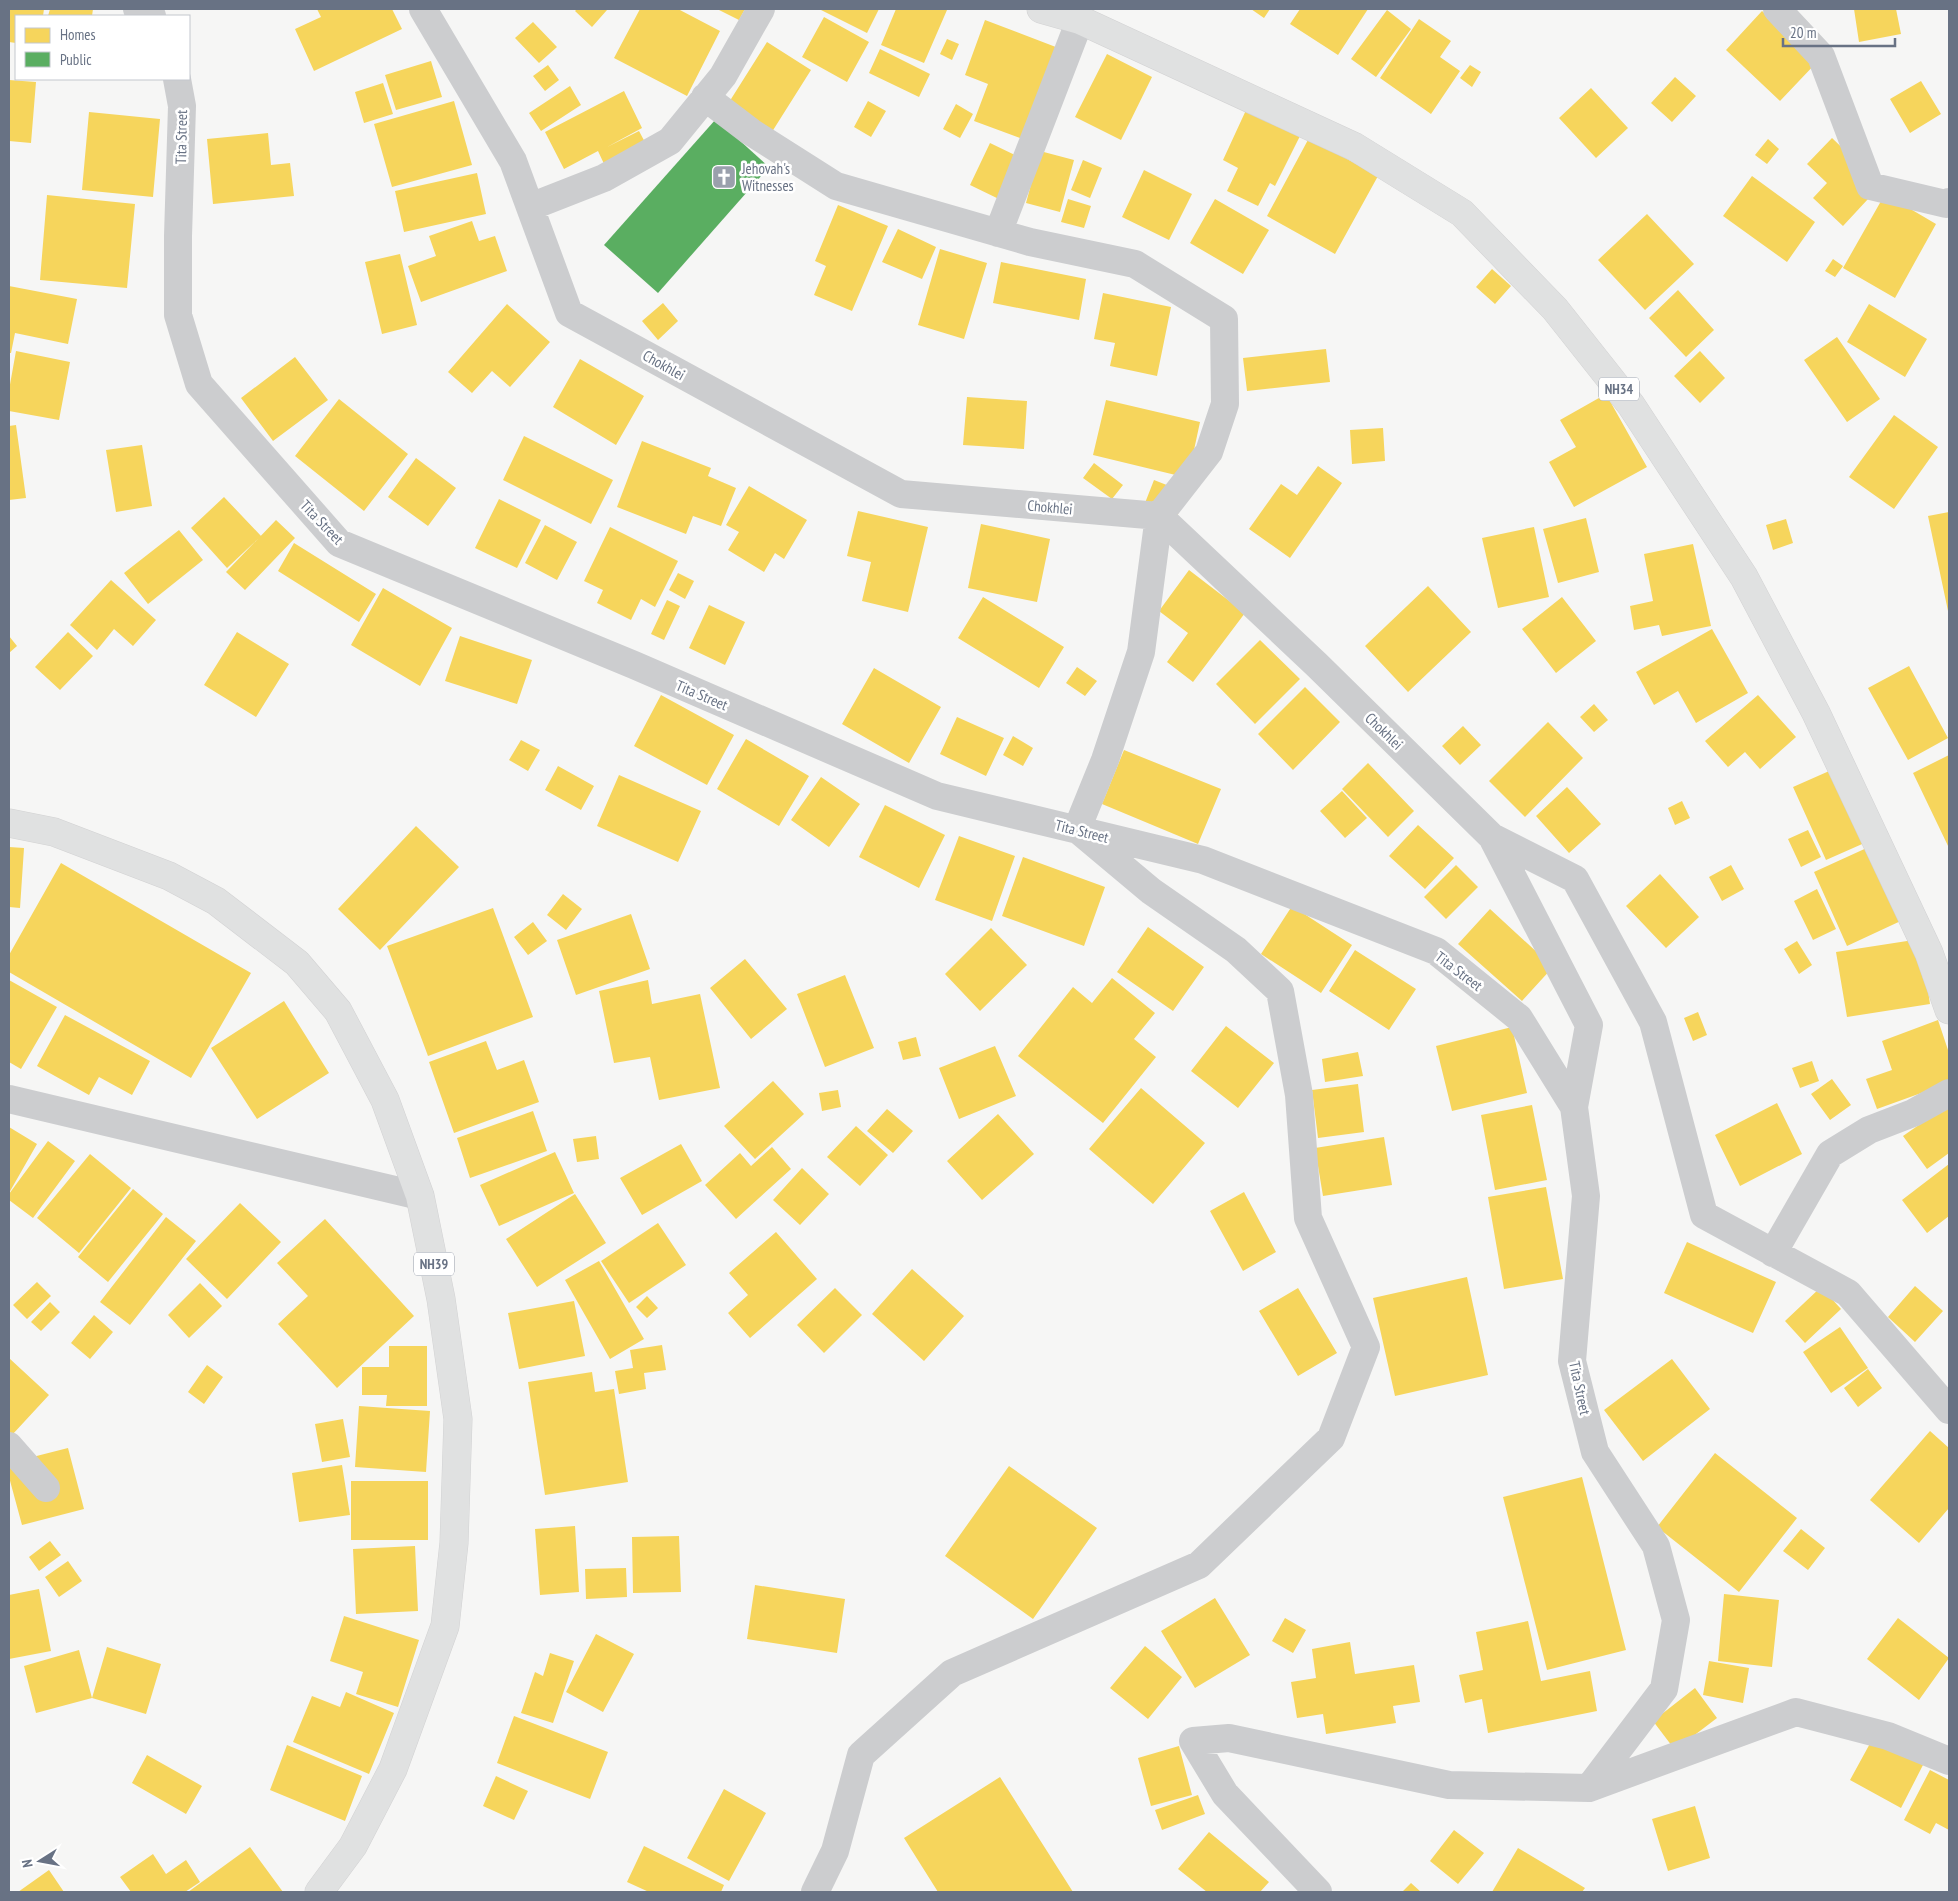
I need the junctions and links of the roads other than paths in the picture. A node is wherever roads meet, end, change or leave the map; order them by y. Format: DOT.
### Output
graph roads {
  1 [pos="137,9"];
  2 [pos="423,9"];
  3 [pos="761,9"];
  4 [pos="1041,9"];
  5 [pos="1777,9"];
  6 [pos="150,15"];
  7 [pos="1080,20"];
  8 [pos="177,80"];
  9 [pos="705,97"];
  10 [pos="1949,202"];
  11 [pos="530,207"];
  12 [pos="998,232"];
  13 [pos="1159,516"];
  14 [pos="9,824"];
  15 [pos="1077,829"];
  16 [pos="1492,837"];
  17 [pos="1939,961"];
  18 [pos="1949,1010"];
  19 [pos="1949,1093"];
  20 [pos="9,1099"];
  21 [pos="1574,1107"];
  22 [pos="420,1196"];
  23 [pos="1773,1253"];
  24 [pos="1949,1410"];
  25 [pos="9,1446"];
  26 [pos="46,1488"];
  27 [pos="1949,1761"];
  28 [pos="1589,1788"];
  29 [pos="319,1892"];
  30 [pos="815,1892"];
  31 [pos="1318,1892"];
  1 -- 6 [label="street"];
  2 -- 11 [label="street, Chokhlei"];
  3 -- 9 [label="street"];
  4 -- 7 [label="highway, NH34"];
  5 -- 10 [label="street"];
  7 -- 12 [label="street"];
  7 -- 17 [label="highway, NH34"];
  8 -- 15 [label="street, Tita Street"];
  9 -- 11 [label="street"];
  9 -- 12 [label="street"];
  11 -- 13 [label="street, Chokhlei"];
  12 -- 13 [label="street"];
  13 -- 15 [label="street"];
  13 -- 16 [label="street, Chokhlei"];
  14 -- 22 [label="highway, NH39"];
  15 -- 21 [label="street, Tita Street"];
  15 -- 30 [label="street"];
  16 -- 21 [label="street, Chokhlei"];
  16 -- 23 [label="street"];
  17 -- 18 [label="highway, NH34"];
  19 -- 23 [label="street"];
  20 -- 22 [label="street"];
  21 -- 28 [label="street, Tita Street"];
  22 -- 29 [label="highway, NH39"];
  23 -- 24 [label="street"];
  25 -- 26 [label="street"];
  27 -- 28 [label="street"];
  28 -- 31 [label="street"];
}
